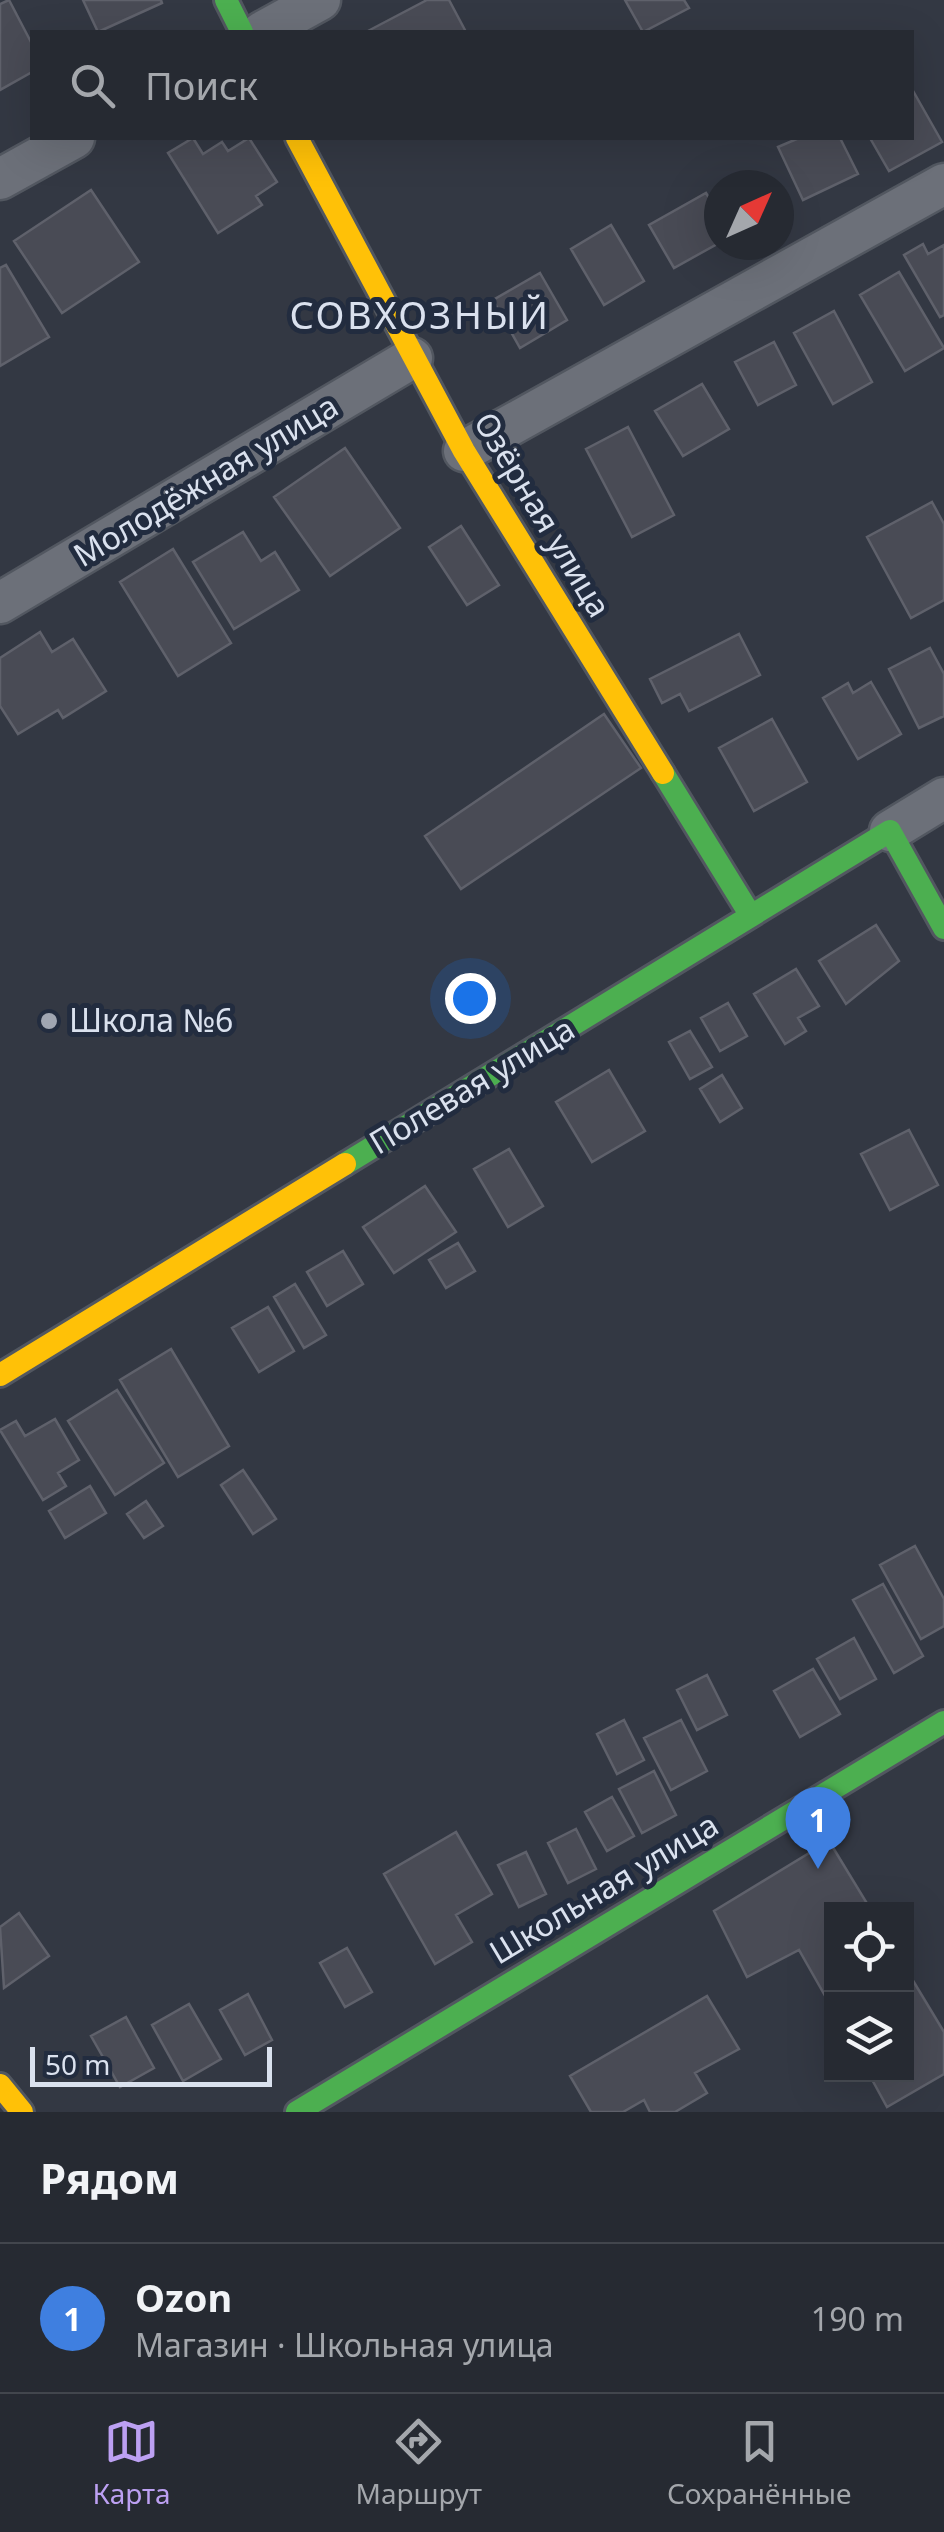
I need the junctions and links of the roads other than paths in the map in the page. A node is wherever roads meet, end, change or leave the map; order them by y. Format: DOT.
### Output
graph roads {
  1 [pos="226,0"];
  2 [pos="320,0"];
  3 [pos="241,30"];
  4 [pos="266,30"];
  5 [pos="70,140"];
  6 [pos="298,140"];
  7 [pos="0,178"];
  8 [pos="944,184"];
  9 [pos="412,358"];
  10 [pos="464,451"];
  11 [pos="0,603"];
  12 [pos="944,798"];
  13 [pos="890,831"];
  14 [pos="750,916"];
  15 [pos="944,928"];
  16 [pos="0,1375"];
  17 [pos="944,1722"];
  18 [pos="0,2085"];
  19 [pos="22,2112"];
  20 [pos="297,2112"];
  1 -- 3 [label="street"];
  2 -- 4 [label="street"];
  5 -- 7 [label="street"];
  6 -- 9 [label="street, Озёрная улица"];
  8 -- 10 [label="street"];
  9 -- 10 [label="street, Озёрная улица"];
  9 -- 11 [label="street, Молодёжная улица"];
  10 -- 14 [label="street, Озёрная улица"];
  12 -- 13 [label="street, Полевая улица"];
  13 -- 14 [label="street, Полевая улица"];
  13 -- 15 [label="street"];
  14 -- 16 [label="street, Полевая улица"];
  17 -- 20 [label="street, Школьная улица"];
  18 -- 19 [label="street"];
}
